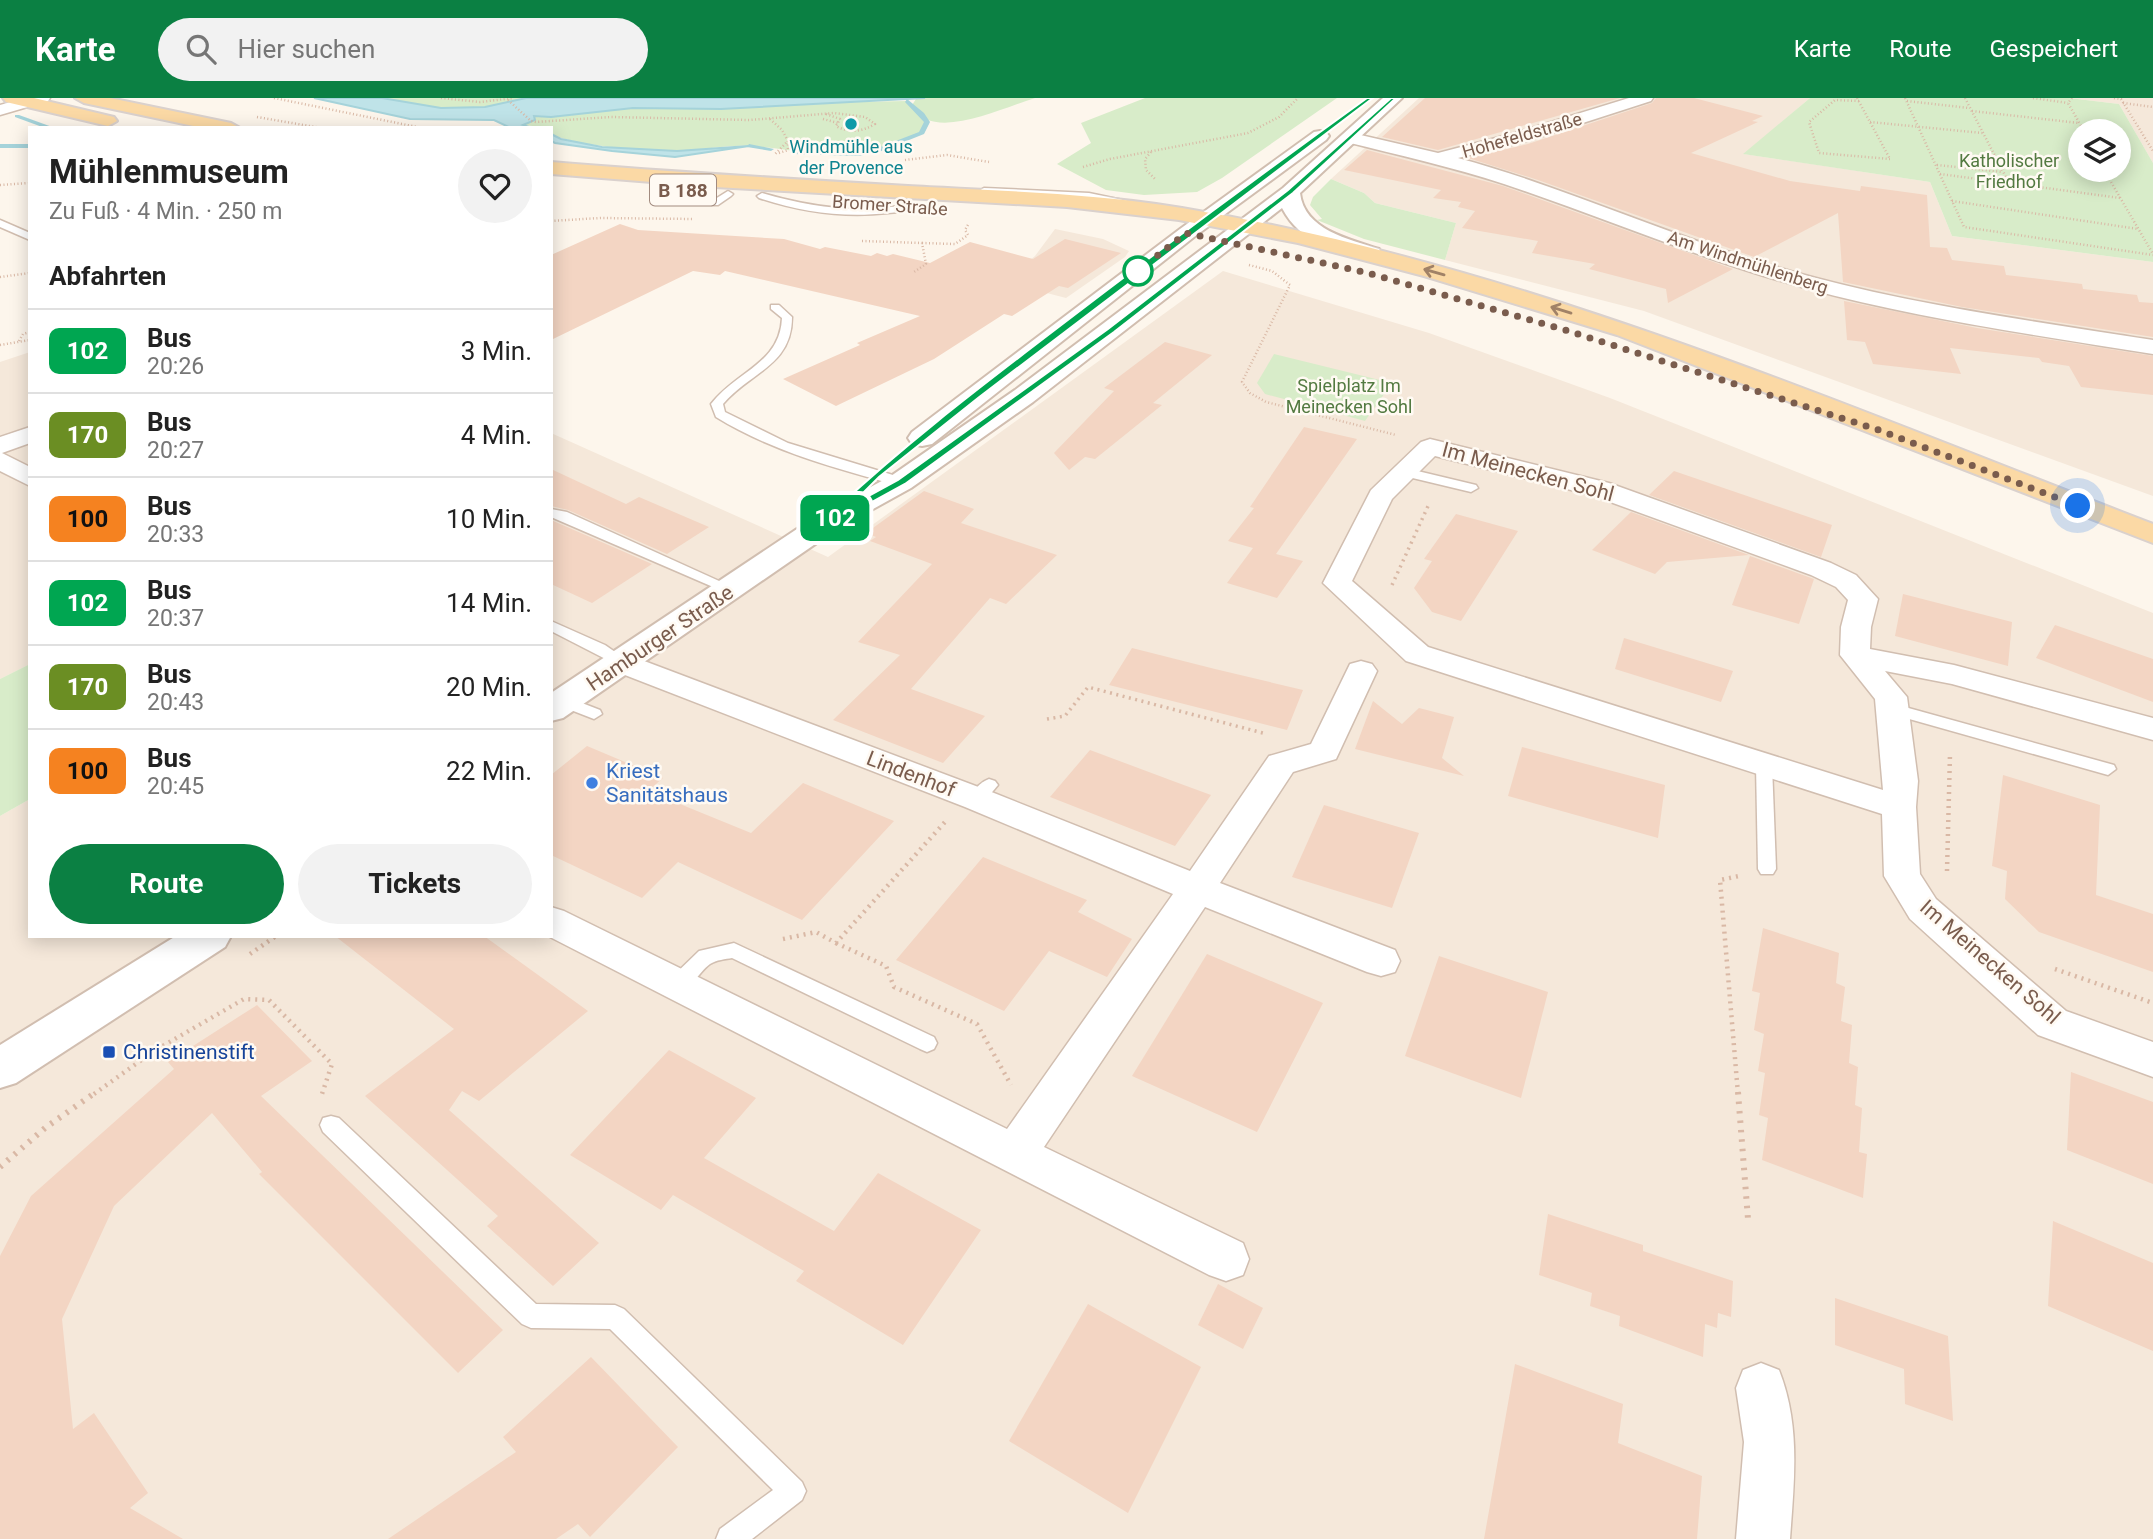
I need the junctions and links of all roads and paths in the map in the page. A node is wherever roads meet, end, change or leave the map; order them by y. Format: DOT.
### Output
graph roads {
  1 [pos="84,98"];
  2 [pos="274,98"];
  3 [pos="441,98"];
  4 [pos="514,98"];
  5 [pos="1298,98"];
  6 [pos="1369,98"];
  7 [pos="1393,98"];
  8 [pos="1644,98"];
  9 [pos="1965,98"];
  10 [pos="2033,98"];
  11 [pos="2071,98"];
  12 [pos="2114,98"];
  13 [pos="22,99"];
  14 [pos="508,100"];
  15 [pos="1858,100"];
  16 [pos="1906,100"];
  17 [pos="0,101"];
  18 [pos="125,103"];
  19 [pos="2068,103"];
  20 [pos="2123,103"];
  21 [pos="2153,107"];
  22 [pos="1971,109"];
  23 [pos="0,110"];
  24 [pos="826,114"];
  25 [pos="652,119"];
  26 [pos="770,119"];
  27 [pos="823,119"];
  28 [pos="2077,119"];
  29 [pos="1870,122"];
  30 [pos="2068,122"];
  31 [pos="839,123"];
  32 [pos="651,125"];
  33 [pos="135,126"];
  34 [pos="223,126"];
  35 [pos="412,126"];
  36 [pos="1918,126"];
  37 [pos="1983,133"];
  38 [pos="1352,138"];
  39 [pos="788,141"];
  40 [pos="2152,148"];
  41 [pos="780,149"];
  42 [pos="775,154"];
  43 [pos="1439,158"];
  44 [pos="1936,165"];
  45 [pos="553,168"];
  46 [pos="2003,172"];
  47 [pos="1940,174"];
  48 [pos="553,179"];
  49 [pos="2111,182"];
  50 [pos="28,183"];
  51 [pos="2009,183"];
  52 [pos="0,185"];
  53 [pos="1162,185"];
  54 [pos="1290,192"];
  55 [pos="2120,198"];
  56 [pos="1952,201"];
  57 [pos="701,219"];
  58 [pos="1208,219"];
  59 [pos="553,221"];
  60 [pos="970,222"];
  61 [pos="0,223"];
  62 [pos="2138,229"];
  63 [pos="1186,233"];
  64 [pos="1236,234"];
  65 [pos="28,236"];
  66 [pos="855,240"];
  67 [pos="922,243"];
  68 [pos="955,244"];
  69 [pos="950,251"];
  70 [pos="1371,254"];
  71 [pos="2153,255"];
  72 [pos="1251,265"];
  73 [pos="914,272"];
  74 [pos="28,273"];
  75 [pos="0,277"];
  76 [pos="775,307"];
  77 [pos="28,333"];
  78 [pos="28,340"];
  79 [pos="18,341"];
  80 [pos="0,345"];
  81 [pos="2153,347"];
  82 [pos="1879,430"];
  83 [pos="28,435"];
  84 [pos="0,446"];
  85 [pos="1430,447"];
  86 [pos="0,460"];
  87 [pos="1402,475"];
  88 [pos="28,477"];
  89 [pos="889,479"];
  90 [pos="1471,488"];
  91 [pos="553,513"];
  92 [pos="2153,534"];
  93 [pos="732,590"];
  94 [pos="1387,595"];
  95 [pos="553,626"];
  96 [pos="1855,654"];
  97 [pos="623,663"];
  98 [pos="1361,671"];
  99 [pos="570,709"];
  100 [pos="1894,709"];
  101 [pos="1047,719"];
  102 [pos="1951,724"];
  103 [pos="2153,729"];
  104 [pos="1325,749"];
  105 [pos="1764,765"];
  106 [pos="2108,769"];
  107 [pos="978,794"];
  108 [pos="1900,794"];
  109 [pos="1949,797"];
  110 [pos="1767,869"];
  111 [pos="1951,882"];
  112 [pos="1197,889"];
  113 [pos="553,922"];
  114 [pos="207,938"];
  115 [pos="734,950"];
  116 [pos="1381,961"];
  117 [pos="2052,968"];
  118 [pos="677,985"];
  119 [pos="2153,1003"];
  120 [pos="927,1043"];
  121 [pos="2153,1060"];
  122 [pos="0,1069"];
  123 [pos="331,1125"];
  124 [pos="1015,1154"];
  125 [pos="0,1167"];
  126 [pos="1748,1219"];
  127 [pos="1226,1259"];
  128 [pos="1761,1388"];
  129 [pos="730,1539"];
  130 [pos="1763,1539"];
  1 -- 18 [label="main road"];
  2 -- 35 [label="path"];
  3 -- 14 [label="path"];
  4 -- 14 [label="path"];
  5 -- 53 [label="path"];
  6 -- 58 [label="street"];
  7 -- 38 [label="street"];
  8 -- 43 [label="street, Hohefeldstraße"];
  9 -- 22 [label="path"];
  10 -- 19 [label="path"];
  11 -- 19 [label="path"];
  12 -- 20 [label="path"];
  13 -- 17 [label="street"];
  13 -- 23 [label="street"];
  13 -- 33 [label="main road"];
  14 -- 25 [label="path"];
  15 -- 29 [label="path"];
  15 -- 29 [label="path"];
  16 -- 22 [label="path"];
  16 -- 36 [label="path"];
  18 -- 34 [label="main road"];
  19 -- 28 [label="path"];
  20 -- 21 [label="path"];
  20 -- 40 [label="path"];
  22 -- 30 [label="path"];
  22 -- 37 [label="path"];
  24 -- 26 [label="path"];
  24 -- 31 [label="path"];
  24 -- 31 [label="path"];
  25 -- 26 [label="path"];
  25 -- 32 [label="path"];
  26 -- 39 [label="path"];
  27 -- 31 [label="path"];
  29 -- 36 [label="path"];
  36 -- 37 [label="path"];
  36 -- 44 [label="path"];
  37 -- 46 [label="path"];
  38 -- 43 [label="street, Am Windmühlenberg"];
  38 -- 54 [label="street"];
  39 -- 41 [label="path"];
  39 -- 42 [label="path"];
  43 -- 81 [label="street, Am Windmühlenberg"];
  44 -- 46 [label="path"];
  44 -- 47 [label="path"];
  45 -- 58 [label="main road, Bromer Straße / B 188"];
  46 -- 51 [label="path"];
  47 -- 51 [label="path"];
  47 -- 56 [label="path"];
  48 -- 63 [label="main road, Bromer Straße / B 188"];
  49 -- 55 [label="path"];
  50 -- 52 [label="path"];
  51 -- 55 [label="path"];
  54 -- 64 [label="street"];
  54 -- 70 [label="street"];
  55 -- 62 [label="path"];
  56 -- 62 [label="path"];
  56 -- 71 [label="path"];
  57 -- 59 [label="path"];
  58 -- 63 [label="street"];
  58 -- 64 [label="main road, B 188"];
  60 -- 68 [label="path"];
  61 -- 65 [label="lane"];
  62 -- 71 [label="path"];
  63 -- 64 [label="main road, Bromer Straße / B 188"];
  63 -- 89 [label="street"];
  64 -- 70 [label="main road, B 188"];
  64 -- 82 [label="main road, B 188"];
  64 -- 89 [label="street"];
  66 -- 67 [label="path"];
  67 -- 68 [label="path"];
  67 -- 73 [label="path"];
  68 -- 69 [label="path"];
  82 -- 70 [label="main road, B 188, one-way"];
  72 -- 85 [label="path"];
  74 -- 75 [label="path"];
  76 -- 89 [label="lane"];
  77 -- 79 [label="path"];
  78 -- 79 [label="path"];
  79 -- 80 [label="path"];
  82 -- 92 [label="main road, B 188"];
  83 -- 84 [label="street"];
  85 -- 87 [label="street, Im Meinecken Sohl"];
  85 -- 96 [label="street, Im Meinecken Sohl"];
  86 -- 88 [label="street"];
  87 -- 90 [label="lane"];
  87 -- 94 [label="path"];
  87 -- 105 [label="street, Im Meinecken Sohl"];
  89 -- 93 [label="street, Hamburger Straße"];
  91 -- 93 [label="lane"];
  93 -- 97 [label="street, Hamburger Straße"];
  95 -- 97 [label="lane"];
  96 -- 100 [label="street, Im Meinecken Sohl"];
  96 -- 103 [label="street"];
  97 -- 99 [label="street, Hamburger Straße"];
  97 -- 107 [label="street, Lindenhof"];
  98 -- 104 [label="street"];
  100 -- 102 [label="lane"];
  100 -- 108 [label="street, Im Meinecken Sohl"];
  101 -- 104 [label="path"];
  102 -- 106 [label="lane"];
  102 -- 109 [label="path"];
  104 -- 112 [label="street"];
  105 -- 108 [label="street, Im Meinecken Sohl"];
  105 -- 110 [label="lane"];
  107 -- 112 [label="street, Lindenhof"];
  107 -- 115 [label="path"];
  108 -- 109 [label="path"];
  108 -- 121 [label="street, Im Meinecken Sohl"];
  109 -- 111 [label="path"];
  110 -- 126 [label="path"];
  112 -- 116 [label="street, Lindenhof"];
  112 -- 124 [label="street"];
  113 -- 118 [label="street"];
  114 -- 122 [label="street"];
  115 -- 118 [label="lane"];
  115 -- 120 [label="lane"];
  117 -- 119 [label="path"];
  118 -- 124 [label="street"];
  123 -- 125 [label="path"];
  123 -- 129 [label="lane"];
  124 -- 127 [label="street"];
  128 -- 130 [label="street"];
}
